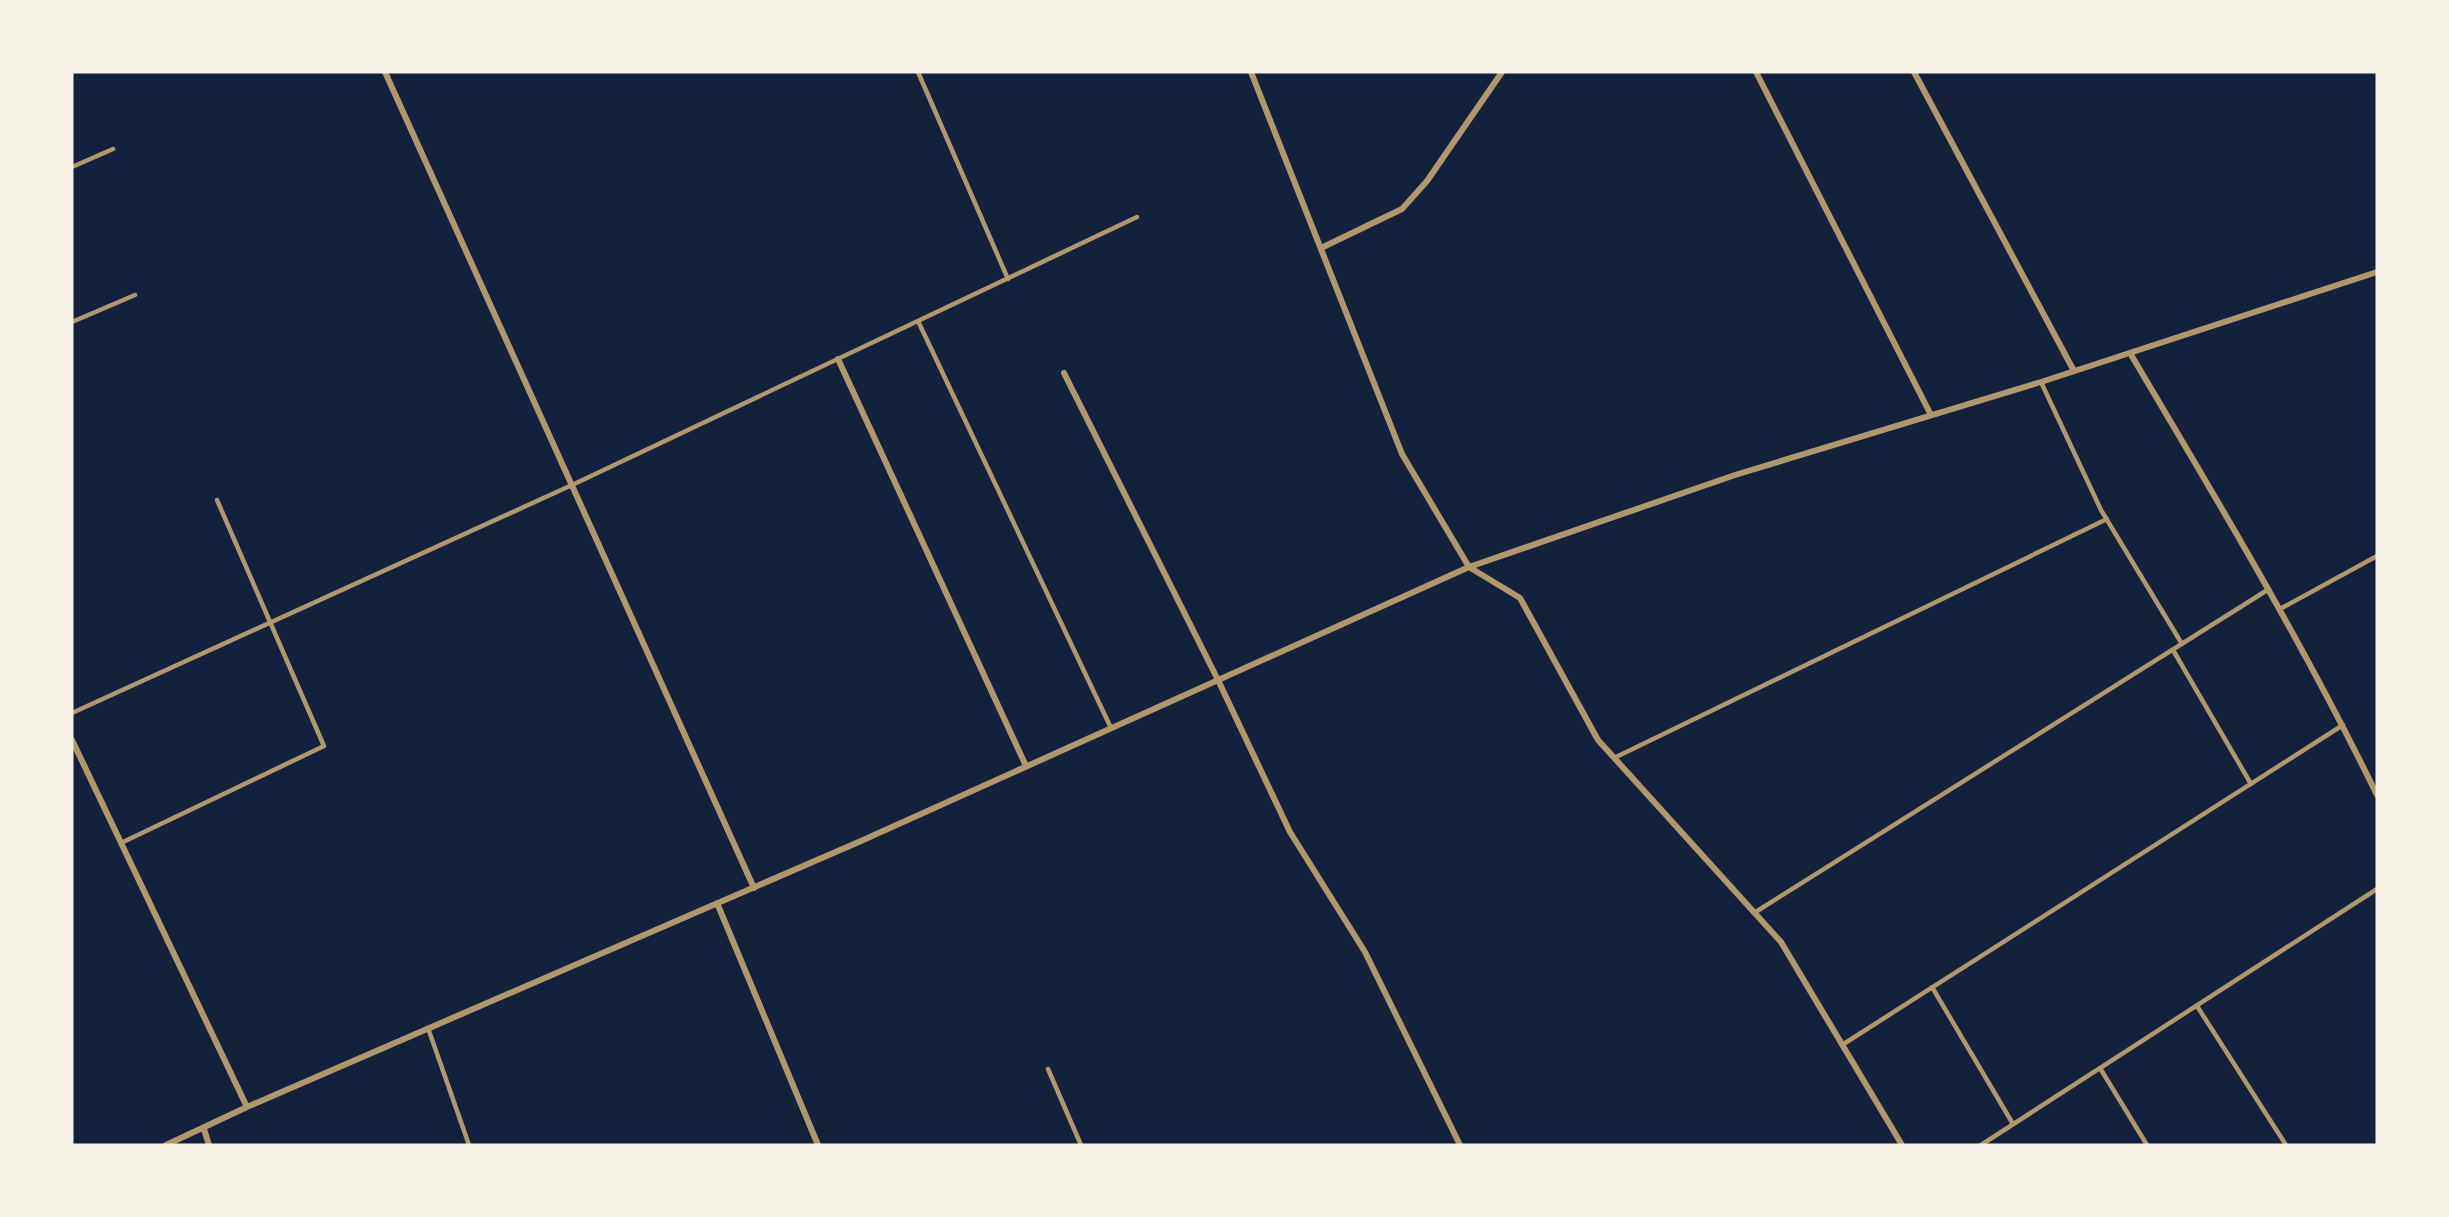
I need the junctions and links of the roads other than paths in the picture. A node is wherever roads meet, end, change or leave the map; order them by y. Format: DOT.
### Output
graph roads {
  1 [pos="385,72"];
  2 [pos="918,72"];
  3 [pos="1251,72"];
  4 [pos="1502,72"];
  5 [pos="1756,72"];
  6 [pos="1914,72"];
  7 [pos="113,149"];
  8 [pos="72,167"];
  9 [pos="1137,218"];
  10 [pos="1321,248"];
  11 [pos="2377,272"];
  12 [pos="1008,279"];
  13 [pos="135,295"];
  14 [pos="918,321"];
  15 [pos="72,322"];
  16 [pos="2130,353"];
  17 [pos="838,359"];
  18 [pos="2074,371"];
  19 [pos="1064,373"];
  20 [pos="2041,382"];
  21 [pos="1931,415"];
  22 [pos="572,485"];
  23 [pos="217,500"];
  24 [pos="2107,519"];
  25 [pos="2377,556"];
  26 [pos="1469,567"];
  27 [pos="2269,589"];
  28 [pos="2280,609"];
  29 [pos="269,623"];
  30 [pos="2182,644"];
  31 [pos="2173,650"];
  32 [pos="1218,680"];
  33 [pos="72,713"];
  34 [pos="2343,725"];
  35 [pos="1112,728"];
  36 [pos="72,741"];
  37 [pos="1614,758"];
  38 [pos="1026,766"];
  39 [pos="2251,784"];
  40 [pos="2377,795"];
  41 [pos="121,843"];
  42 [pos="754,888"];
  43 [pos="2377,889"];
  44 [pos="717,903"];
  45 [pos="1754,913"];
  46 [pos="1932,987"];
  47 [pos="2197,1006"];
  48 [pos="428,1028"];
  49 [pos="1842,1045"];
  50 [pos="2100,1068"];
  51 [pos="1048,1069"];
  52 [pos="247,1107"];
  53 [pos="2013,1124"];
  54 [pos="204,1129"];
  55 [pos="166,1145"];
  56 [pos="209,1145"];
  57 [pos="469,1145"];
  58 [pos="818,1145"];
  59 [pos="1081,1145"];
  60 [pos="1460,1145"];
  61 [pos="1902,1145"];
  62 [pos="1981,1145"];
  63 [pos="2147,1145"];
  64 [pos="2286,1145"];
  1 -- 22 [label="street"];
  2 -- 12 [label="lane"];
  3 -- 10 [label="street"];
  4 -- 10 [label="street"];
  5 -- 21 [label="street"];
  6 -- 18 [label="street"];
  7 -- 8 [label="lane"];
  9 -- 12 [label="lane"];
  10 -- 26 [label="street"];
  11 -- 16 [label="street"];
  12 -- 14 [label="lane"];
  13 -- 15 [label="lane"];
  14 -- 17 [label="lane"];
  14 -- 35 [label="lane"];
  16 -- 18 [label="street"];
  16 -- 27 [label="street"];
  17 -- 22 [label="lane"];
  17 -- 38 [label="street"];
  18 -- 20 [label="street"];
  19 -- 32 [label="street"];
  20 -- 21 [label="street"];
  20 -- 24 [label="lane"];
  21 -- 26 [label="street"];
  22 -- 29 [label="lane"];
  22 -- 42 [label="street"];
  23 -- 29 [label="lane"];
  24 -- 30 [label="lane"];
  24 -- 37 [label="lane"];
  25 -- 28 [label="lane"];
  26 -- 32 [label="street"];
  26 -- 37 [label="street"];
  27 -- 28 [label="street"];
  27 -- 30 [label="lane"];
  28 -- 34 [label="street"];
  29 -- 33 [label="lane"];
  29 -- 41 [label="lane"];
  30 -- 31 [label="lane"];
  31 -- 39 [label="lane"];
  31 -- 45 [label="lane"];
  32 -- 35 [label="street"];
  32 -- 60 [label="street"];
  34 -- 39 [label="lane"];
  34 -- 40 [label="street"];
  35 -- 38 [label="street"];
  36 -- 41 [label="street"];
  37 -- 45 [label="street"];
  38 -- 42 [label="street"];
  39 -- 46 [label="lane"];
  41 -- 52 [label="street"];
  42 -- 44 [label="street"];
  43 -- 47 [label="lane"];
  44 -- 48 [label="street"];
  44 -- 58 [label="street"];
  45 -- 49 [label="street"];
  46 -- 49 [label="lane"];
  46 -- 53 [label="lane"];
  47 -- 50 [label="lane"];
  47 -- 64 [label="lane"];
  48 -- 52 [label="street"];
  48 -- 57 [label="lane"];
  49 -- 61 [label="street"];
  50 -- 53 [label="lane"];
  50 -- 63 [label="lane"];
  51 -- 59 [label="lane"];
  52 -- 54 [label="street"];
  53 -- 62 [label="lane"];
  54 -- 55 [label="street"];
  54 -- 56 [label="street"];
}
